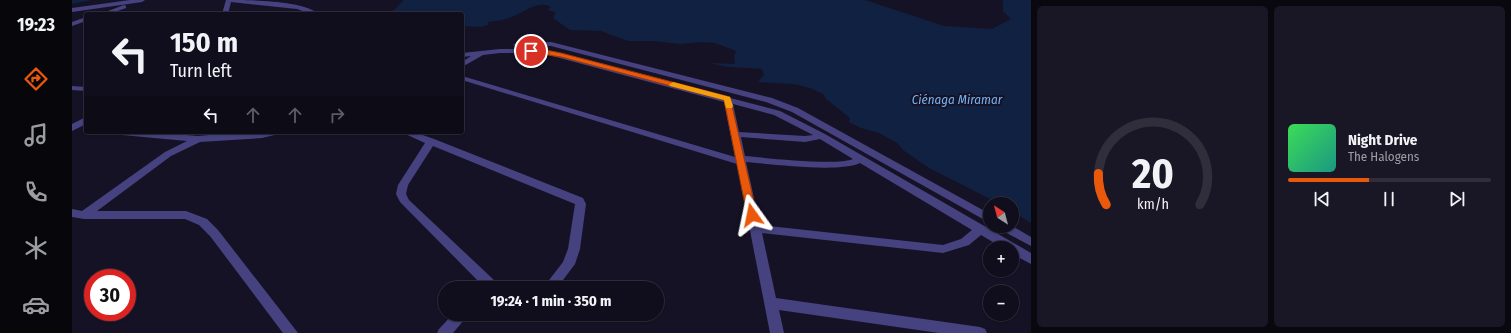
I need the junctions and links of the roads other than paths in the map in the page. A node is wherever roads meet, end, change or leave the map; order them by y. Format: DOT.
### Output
graph roads {
  1 [pos="142,0"];
  2 [pos="146,0"];
  3 [pos="230,0"];
  4 [pos="72,10"];
  5 [pos="109,12"];
  6 [pos="226,12"];
  7 [pos="311,12"];
  8 [pos="84,20"];
  9 [pos="72,24"];
  10 [pos="464,48"];
  11 [pos="480,54"];
  12 [pos="464,55"];
  13 [pos="464,64"];
  14 [pos="464,79"];
  15 [pos="72,88"];
  16 [pos="84,89"];
  17 [pos="728,99"];
  18 [pos="84,121"];
  19 [pos="72,128"];
  20 [pos="84,129"];
  21 [pos="147,134"];
  22 [pos="267,134"];
  23 [pos="412,134"];
  24 [pos="735,134"];
  25 [pos="226,135"];
  26 [pos="822,136"];
  27 [pos="198,138"];
  28 [pos="431,141"];
  29 [pos="861,159"];
  30 [pos="741,161"];
  31 [pos="72,213"];
  32 [pos="84,215"];
  33 [pos="983,215"];
  34 [pos="755,228"];
  35 [pos="980,230"];
  36 [pos="1015,233"];
  37 [pos="1000,241"];
  38 [pos="1031,242"];
  39 [pos="1019,252"];
  40 [pos="1031,259"];
  41 [pos="485,281"];
  42 [pos="556,281"];
  43 [pos="771,303"];
  44 [pos="455,321"];
  45 [pos="291,333"];
  46 [pos="444,333"];
  47 [pos="777,333"];
  48 [pos="978,333"];
  1 -- 4 [label="street"];
  2 -- 5 [label="street"];
  3 -- 6 [label="street"];
  3 -- 7 [label="street"];
  8 -- 9 [label="street"];
  10 -- 33 [label="street"];
  11 -- 12 [label="street"];
  11 -- 13 [label="street"];
  11 -- 17 [label="street"];
  14 -- 30 [label="street"];
  15 -- 16 [label="street"];
  17 -- 24 [label="street"];
  17 -- 26 [label="street"];
  18 -- 19 [label="street"];
  19 -- 20 [label="street"];
  21 -- 27 [label="street"];
  22 -- 25 [label="street"];
  23 -- 28 [label="street"];
  24 -- 26 [label="street"];
  24 -- 30 [label="street"];
  25 -- 27 [label="street"];
  26 -- 29 [label="street"];
  27 -- 32 [label="street"];
  28 -- 41 [label="street"];
  28 -- 42 [label="street"];
  29 -- 30 [label="street"];
  29 -- 35 [label="street"];
  30 -- 34 [label="street"];
  31 -- 32 [label="street"];
  32 -- 45 [label="street"];
  34 -- 35 [label="street"];
  34 -- 43 [label="street"];
  35 -- 37 [label="street"];
  36 -- 38 [label="street"];
  39 -- 40 [label="street"];
  43 -- 47 [label="street"];
  43 -- 48 [label="street"];
  44 -- 46 [label="street"];
}
